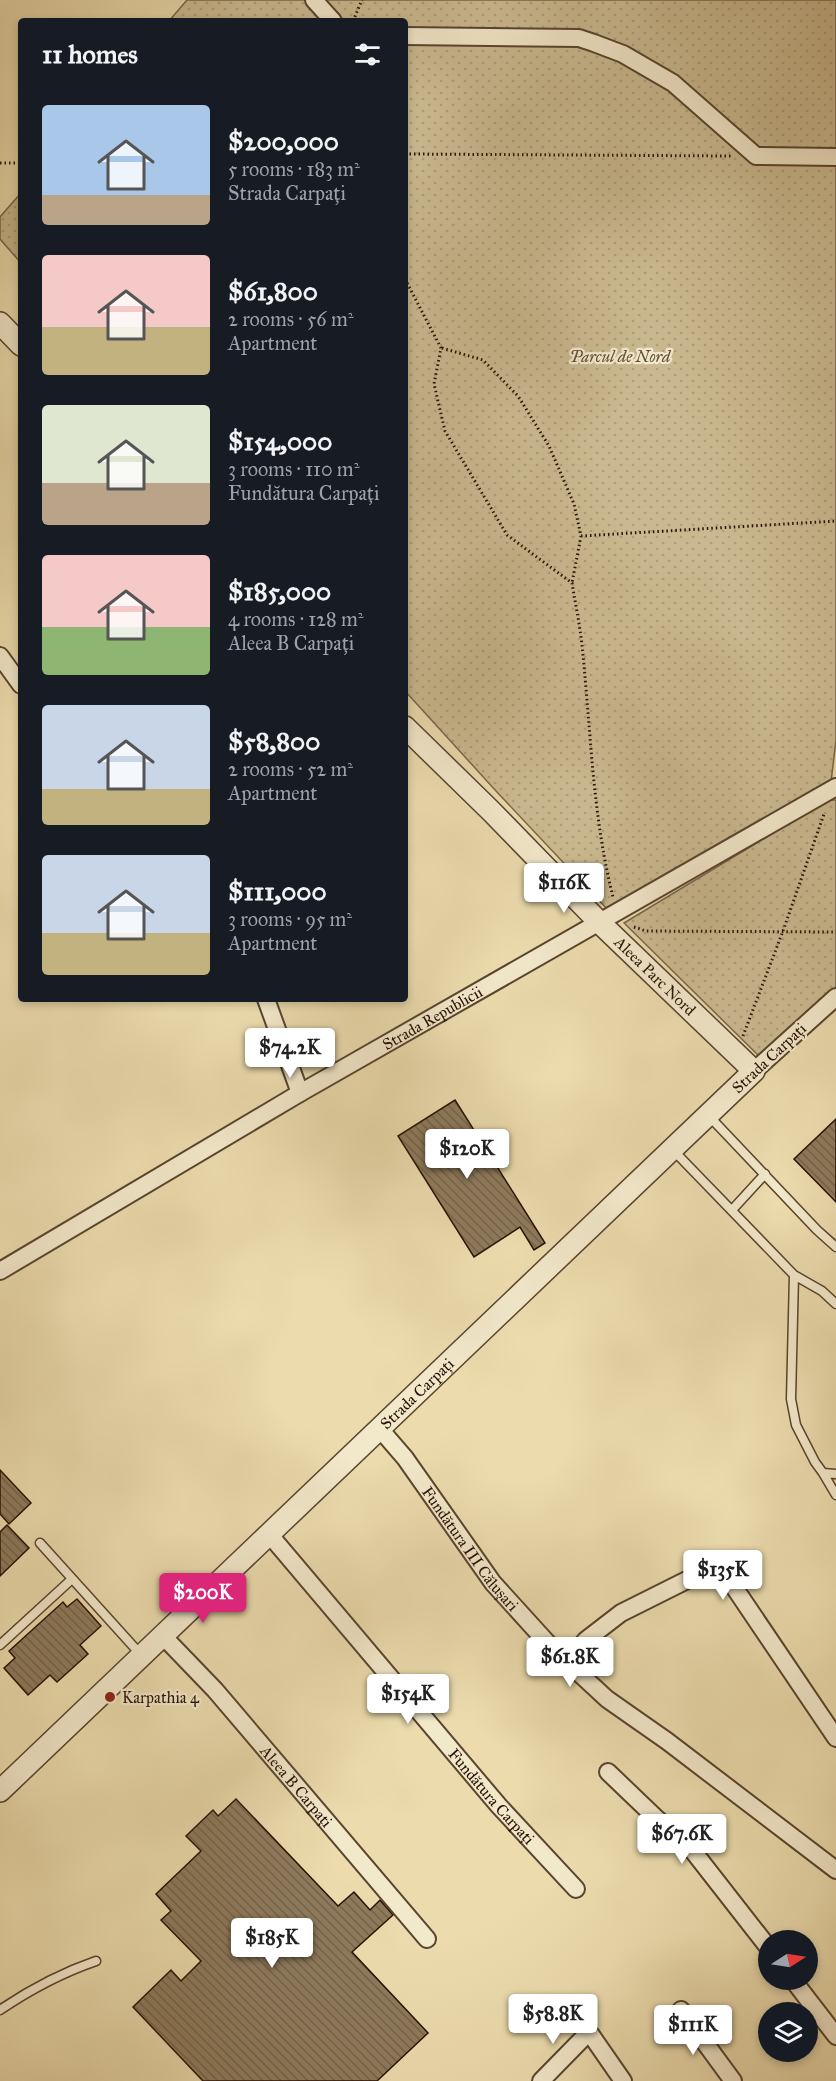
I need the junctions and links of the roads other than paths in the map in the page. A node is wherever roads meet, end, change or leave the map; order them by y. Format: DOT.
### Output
graph roads {
  1 [pos="314,0"];
  2 [pos="330,18"];
  3 [pos="408,36"];
  4 [pos="836,157"];
  5 [pos="0,323"];
  6 [pos="18,342"];
  7 [pos="0,656"];
  8 [pos="18,681"];
  9 [pos="408,730"];
  10 [pos="834,788"];
  11 [pos="608,919"];
  12 [pos="836,997"];
  13 [pos="267,1002"];
  14 [pos="754,1071"];
  15 [pos="300,1092"];
  16 [pos="708,1116"];
  17 [pos="673,1150"];
  18 [pos="765,1174"];
  19 [pos="732,1210"];
  20 [pos="836,1247"];
  21 [pos="0,1271"];
  22 [pos="794,1275"];
  23 [pos="836,1304"];
  24 [pos="380,1429"];
  25 [pos="823,1473"];
  26 [pos="836,1474"];
  27 [pos="836,1495"];
  28 [pos="269,1534"];
  29 [pos="40,1543"];
  30 [pos="72,1579"];
  31 [pos="163,1636"];
  32 [pos="0,1645"];
  33 [pos="142,1656"];
  34 [pos="567,1662"];
  35 [pos="836,1738"];
  36 [pos="608,1772"];
  37 [pos="0,1791"];
  38 [pos="836,1870"];
  39 [pos="576,1890"];
  40 [pos="758,1934"];
  41 [pos="427,1939"];
  42 [pos="96,1961"];
  43 [pos="801,1990"];
  44 [pos="0,2010"];
  45 [pos="681,2010"];
  46 [pos="836,2036"];
  47 [pos="541,2081"];
  48 [pos="624,2081"];
  49 [pos="734,2081"];
  1 -- 2 [label="street"];
  3 -- 4 [label="street"];
  5 -- 6 [label="street"];
  7 -- 8 [label="street"];
  9 -- 11 [label="street, Aleea Parc Nord"];
  10 -- 11 [label="street, Strada Republicii"];
  11 -- 14 [label="street, Aleea Parc Nord"];
  11 -- 15 [label="street, Strada Republicii"];
  12 -- 14 [label="street, Strada Carpați"];
  13 -- 15 [label="street"];
  14 -- 16 [label="street, Strada Carpați"];
  15 -- 21 [label="street, Strada Republicii"];
  16 -- 17 [label="street, Strada Carpați"];
  16 -- 18 [label="lane"];
  17 -- 19 [label="lane"];
  17 -- 24 [label="street, Strada Carpați"];
  18 -- 19 [label="lane"];
  18 -- 20 [label="lane"];
  19 -- 22 [label="lane"];
  22 -- 23 [label="lane"];
  22 -- 25 [label="lane"];
  24 -- 28 [label="street, Strada Carpați"];
  24 -- 34 [label="street, Fundătura III Călușari"];
  25 -- 26 [label="lane"];
  25 -- 27 [label="lane"];
  28 -- 31 [label="street, Strada Carpați"];
  28 -- 39 [label="street, Fundătura Carpați"];
  29 -- 30 [label="lane"];
  30 -- 32 [label="lane"];
  30 -- 33 [label="lane"];
  31 -- 33 [label="street, Strada Carpați"];
  31 -- 41 [label="street, Aleea B Carpați"];
  33 -- 37 [label="street, Strada Carpați"];
  34 -- 35 [label="street"];
  34 -- 38 [label="street, Fundătura III Călușari"];
  36 -- 40 [label="street"];
  42 -- 44 [label="lane"];
  43 -- 46 [label="street"];
  45 -- 49 [label="street"];
  47 -- 48 [label="street"];
}
